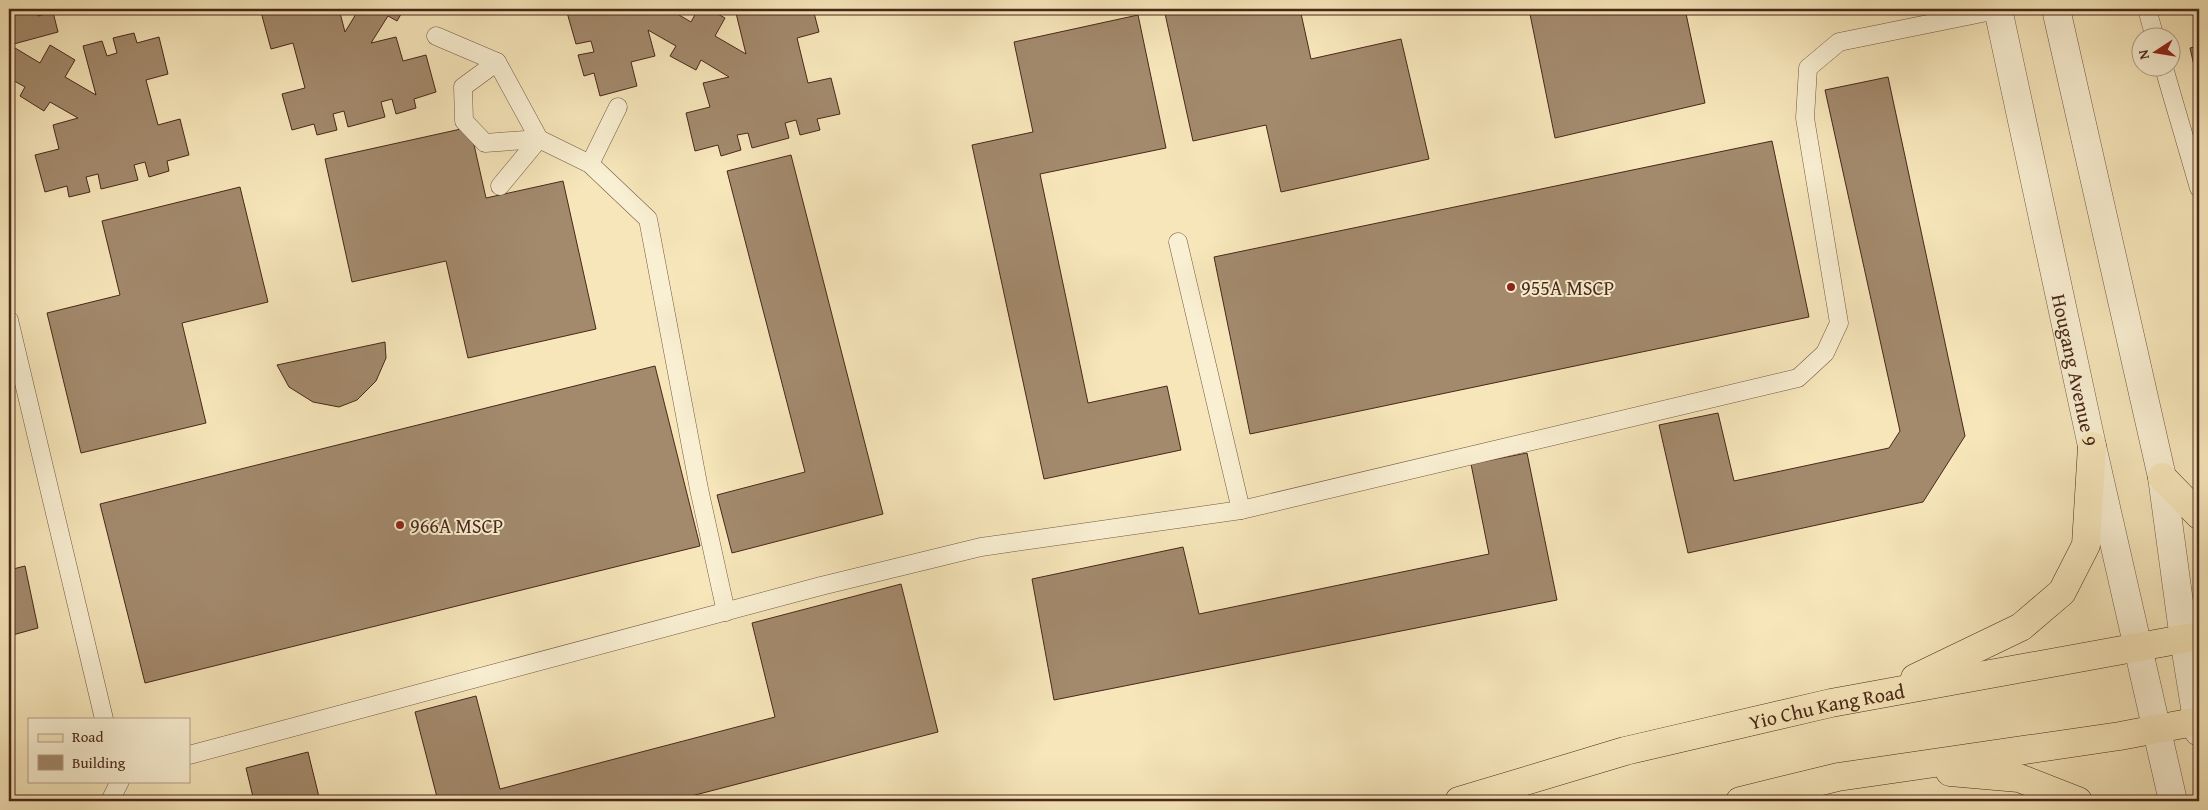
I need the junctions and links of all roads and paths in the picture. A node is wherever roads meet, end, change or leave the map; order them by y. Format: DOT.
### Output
graph roads {
  1 [pos="1999,9"];
  2 [pos="2056,9"];
  3 [pos="2147,9"];
  4 [pos="2152,28"];
  5 [pos="436,36"];
  6 [pos="497,62"];
  7 [pos="2167,78"];
  8 [pos="618,107"];
  9 [pos="539,139"];
  10 [pos="590,164"];
  11 [pos="500,186"];
  12 [pos="2199,188"];
  13 [pos="1178,242"];
  14 [pos="9,320"];
  15 [pos="2092,446"];
  16 [pos="2162,477"];
  17 [pos="1241,510"];
  18 [pos="2199,515"];
  19 [pos="726,612"];
  20 [pos="2192,638"];
  21 [pos="2138,649"];
  22 [pos="1887,692"];
  23 [pos="104,718"];
  24 [pos="2199,725"];
  25 [pos="2156,729"];
  26 [pos="190,755"];
  27 [pos="1909,768"];
  28 [pos="120,782"];
  29 [pos="110,801"];
  30 [pos="1459,801"];
  31 [pos="1740,801"];
  32 [pos="2078,801"];
  33 [pos="2173,801"];
  1 -- 15 [label="street, Hougang Avenue 9"];
  1 -- 17 [label="lane"];
  2 -- 16 [label="street"];
  3 -- 4 [label="lane"];
  5 -- 6 [label="lane"];
  6 -- 9 [label="lane"];
  6 -- 9 [label="lane"];
  7 -- 12 [label="lane"];
  8 -- 10 [label="lane"];
  9 -- 10 [label="lane"];
  9 -- 11 [label="lane"];
  10 -- 19 [label="lane"];
  13 -- 17 [label="lane"];
  14 -- 23 [label="lane"];
  15 -- 21 [label="street, Hougang Avenue 9"];
  15 -- 22 [label="main road"];
  16 -- 18 [label="main road"];
  16 -- 20 [label="street"];
  17 -- 19 [label="lane"];
  19 -- 26 [label="lane"];
  20 -- 21 [label="main road, Yio Chu Kang Road"];
  20 -- 24 [label="street"];
  21 -- 22 [label="main road, Yio Chu Kang Road"];
  21 -- 25 [label="street, Hougang Avenue 9"];
  22 -- 30 [label="main road, Yio Chu Kang Road"];
  24 -- 25 [label="main road"];
  25 -- 27 [label="main road"];
  25 -- 33 [label="street, Hougang Avenue 9"];
  27 -- 31 [label="main road"];
  27 -- 32 [label="main road"];
  28 -- 29 [label="lane"];
}
